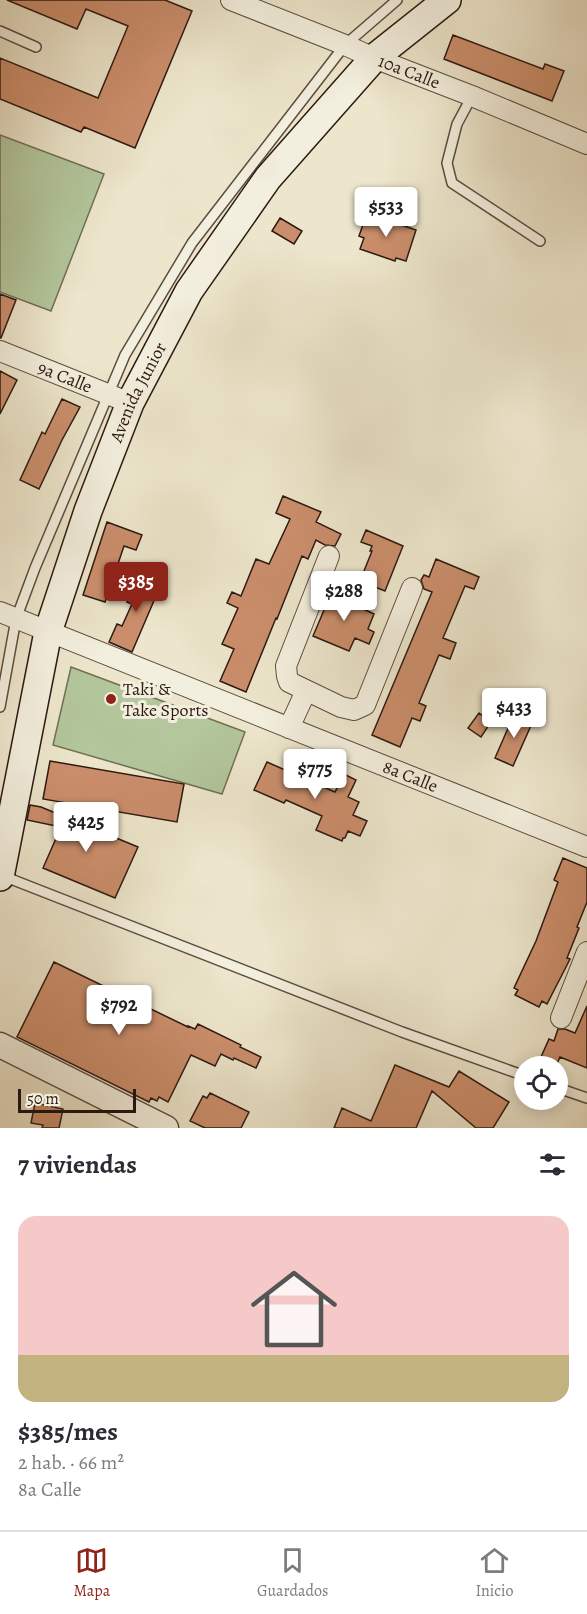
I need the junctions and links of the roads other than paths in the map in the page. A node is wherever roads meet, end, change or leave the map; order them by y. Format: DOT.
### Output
graph roads {
  1 [pos="231,0"];
  2 [pos="397,0"];
  3 [pos="447,0"];
  4 [pos="0,32"];
  5 [pos="345,45"];
  6 [pos="36,47"];
  7 [pos="374,58"];
  8 [pos="472,96"];
  9 [pos="587,144"];
  10 [pos="540,241"];
  11 [pos="0,351"];
  12 [pos="119,398"];
  13 [pos="329,556"];
  14 [pos="412,588"];
  15 [pos="8,616"];
  16 [pos="48,632"];
  17 [pos="306,691"];
  18 [pos="0,707"];
  19 [pos="289,728"];
  20 [pos="587,847"];
  21 [pos="0,876"];
  22 [pos="587,952"];
  23 [pos="561,1018"];
  24 [pos="0,1045"];
  25 [pos="514,1072"];
  26 [pos="568,1091"];
  27 [pos="587,1098"];
  28 [pos="166,1128"];
  1 -- 5 [label="street, 10a Calle"];
  2 -- 5 [label="lane"];
  3 -- 7 [label="main road, Avenida Junior"];
  4 -- 6 [label="lane"];
  5 -- 7 [label="street, 10a Calle"];
  5 -- 12 [label="lane"];
  7 -- 8 [label="street, 10a Calle"];
  7 -- 12 [label="main road, Avenida Junior"];
  8 -- 9 [label="street, 10a Calle"];
  8 -- 10 [label="lane"];
  11 -- 12 [label="street, 9a Calle"];
  12 -- 15 [label="lane"];
  12 -- 16 [label="main road, Avenida Junior"];
  13 -- 17 [label="street"];
  14 -- 17 [label="street"];
  15 -- 16 [label="street, 8a Calle"];
  15 -- 18 [label="lane"];
  16 -- 19 [label="street, 8a Calle"];
  16 -- 21 [label="main road, Avenida Junior"];
  17 -- 19 [label="street"];
  19 -- 20 [label="street, 8a Calle"];
  21 -- 25 [label="lane"];
  22 -- 23 [label="street"];
  24 -- 28 [label="street"];
  26 -- 27 [label="lane"];
}
